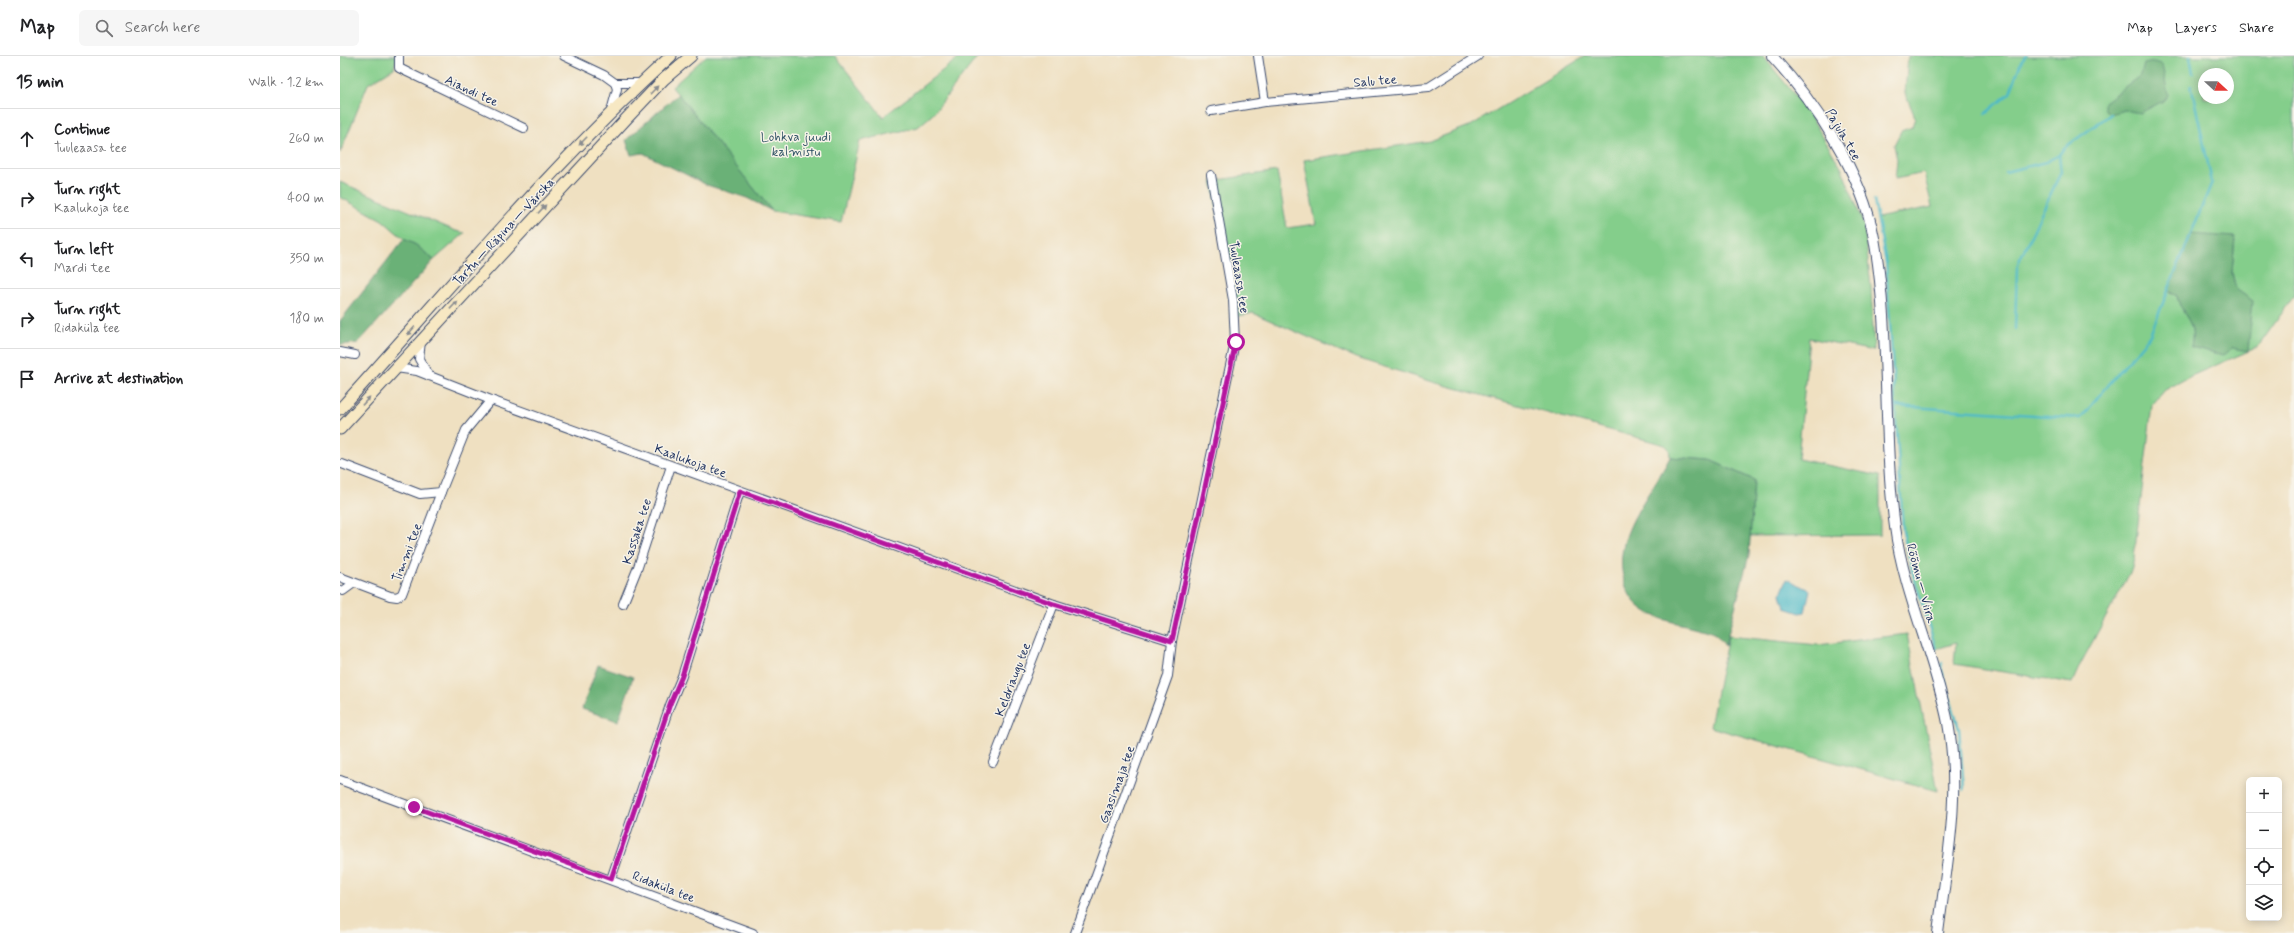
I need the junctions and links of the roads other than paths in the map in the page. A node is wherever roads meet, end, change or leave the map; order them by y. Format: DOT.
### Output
graph roads {
  1 [pos="399,56"];
  2 [pos="564,56"];
  3 [pos="671,56"];
  4 [pos="691,56"];
  5 [pos="1258,56"];
  6 [pos="1478,56"];
  7 [pos="1772,56"];
  8 [pos="615,83"];
  9 [pos="641,83"];
  10 [pos="1265,102"];
  11 [pos="1211,111"];
  12 [pos="610,114"];
  13 [pos="524,128"];
  14 [pos="1211,175"];
  15 [pos="1874,237"];
  16 [pos="421,341"];
  17 [pos="340,352"];
  18 [pos="355,355"];
  19 [pos="396,368"];
  20 [pos="430,376"];
  21 [pos="491,400"];
  22 [pos="340,409"];
  23 [pos="340,429"];
  24 [pos="342,464"];
  25 [pos="670,466"];
  26 [pos="740,491"];
  27 [pos="441,492"];
  28 [pos="340,577"];
  29 [pos="354,583"];
  30 [pos="340,590"];
  31 [pos="623,604"];
  32 [pos="1054,604"];
  33 [pos="1172,641"];
  34 [pos="993,762"];
  35 [pos="340,780"];
  36 [pos="611,879"];
  37 [pos="753,933"];
  38 [pos="1075,933"];
  39 [pos="1938,933"];
  1 -- 13 [label="street, Aiandi tee"];
  2 -- 8 [label="street"];
  3 -- 9 [label="main road, Tartu — Räpina — Värska"];
  16 -- 4 [label="main road, Tartu — Räpina — Värska, one-way"];
  5 -- 10 [label="street"];
  6 -- 10 [label="street, Salu tee"];
  7 -- 15 [label="street, Pajula tee"];
  8 -- 9 [label="street"];
  8 -- 12 [label="street"];
  9 -- 12 [label="main road, Tartu — Räpina — Värska"];
  10 -- 11 [label="street, Salu tee"];
  12 -- 22 [label="main road, Tartu — Räpina — Värska, one-way"];
  14 -- 33 [label="street, Tuuleaasa tee"];
  15 -- 39 [label="street, Rõõmu — Viira"];
  16 -- 19 [label="main road, Tartu — Räpina — Värska"];
  16 -- 20 [label="street"];
  17 -- 18 [label="street"];
  19 -- 20 [label="street, Kaalukoja tee"];
  23 -- 19 [label="main road, Tartu — Räpina — Värska, one-way"];
  20 -- 21 [label="street, Kaalukoja tee"];
  21 -- 25 [label="street, Kaalukoja tee"];
  21 -- 27 [label="street, Timmi tee"];
  24 -- 27 [label="street"];
  25 -- 26 [label="street, Kaalukoja tee"];
  25 -- 31 [label="street, Kassaka tee"];
  26 -- 32 [label="street, Kaalukoja tee"];
  26 -- 36 [label="street"];
  27 -- 29 [label="street, Timmi tee"];
  28 -- 29 [label="street, Timmi tee"];
  29 -- 30 [label="street"];
  32 -- 33 [label="street, Kaalukoja tee"];
  32 -- 34 [label="street, Keldriaugu tee"];
  33 -- 38 [label="street, Gaasimaja tee"];
  35 -- 36 [label="street, Ridaküla tee"];
  36 -- 37 [label="street, Ridaküla tee"];
}
